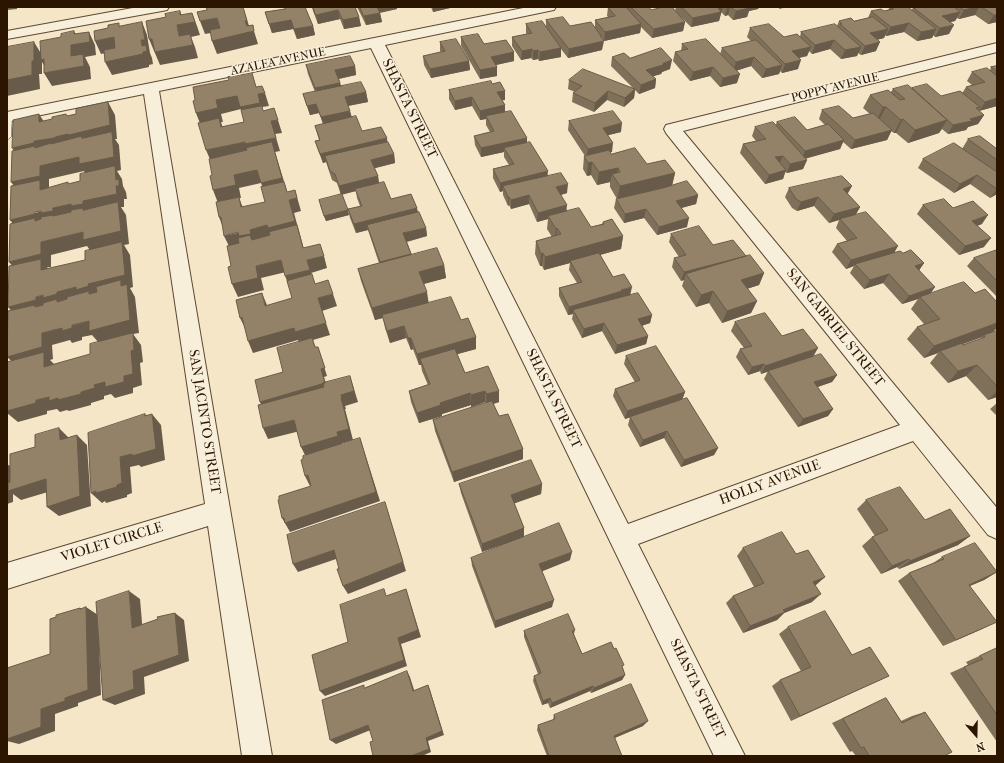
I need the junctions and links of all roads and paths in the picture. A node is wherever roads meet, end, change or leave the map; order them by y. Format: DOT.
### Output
graph roads {
  1 [pos="162,7"];
  2 [pos="549,7"];
  3 [pos="7,35"];
  4 [pos="376,42"];
  5 [pos="997,47"];
  6 [pos="151,88"];
  7 [pos="7,117"];
  8 [pos="672,129"];
  9 [pos="7,137"];
  10 [pos="917,429"];
  11 [pos="218,511"];
  12 [pos="997,527"];
  13 [pos="622,538"];
  14 [pos="7,576"];
  15 [pos="257,756"];
  16 [pos="730,756"];
  1 -- 3 [label="street"];
  2 -- 4 [label="street, AZALEA AVENUE"];
  4 -- 6 [label="street, AZALEA AVENUE"];
  4 -- 13 [label="street, SHASTA STREET"];
  5 -- 8 [label="street, POPPY AVENUE"];
  6 -- 7 [label="street, AZALEA AVENUE"];
  6 -- 11 [label="street, SAN JACINTO STREET"];
  7 -- 9 [label="lane"];
  8 -- 10 [label="street, SAN GABRIEL STREET"];
  10 -- 12 [label="street, SAN GABRIEL STREET"];
  10 -- 13 [label="street, HOLLY AVENUE"];
  11 -- 14 [label="street, VIOLET CIRCLE"];
  11 -- 15 [label="street, SAN JACINTO STREET"];
  13 -- 16 [label="street, SHASTA STREET"];
}
